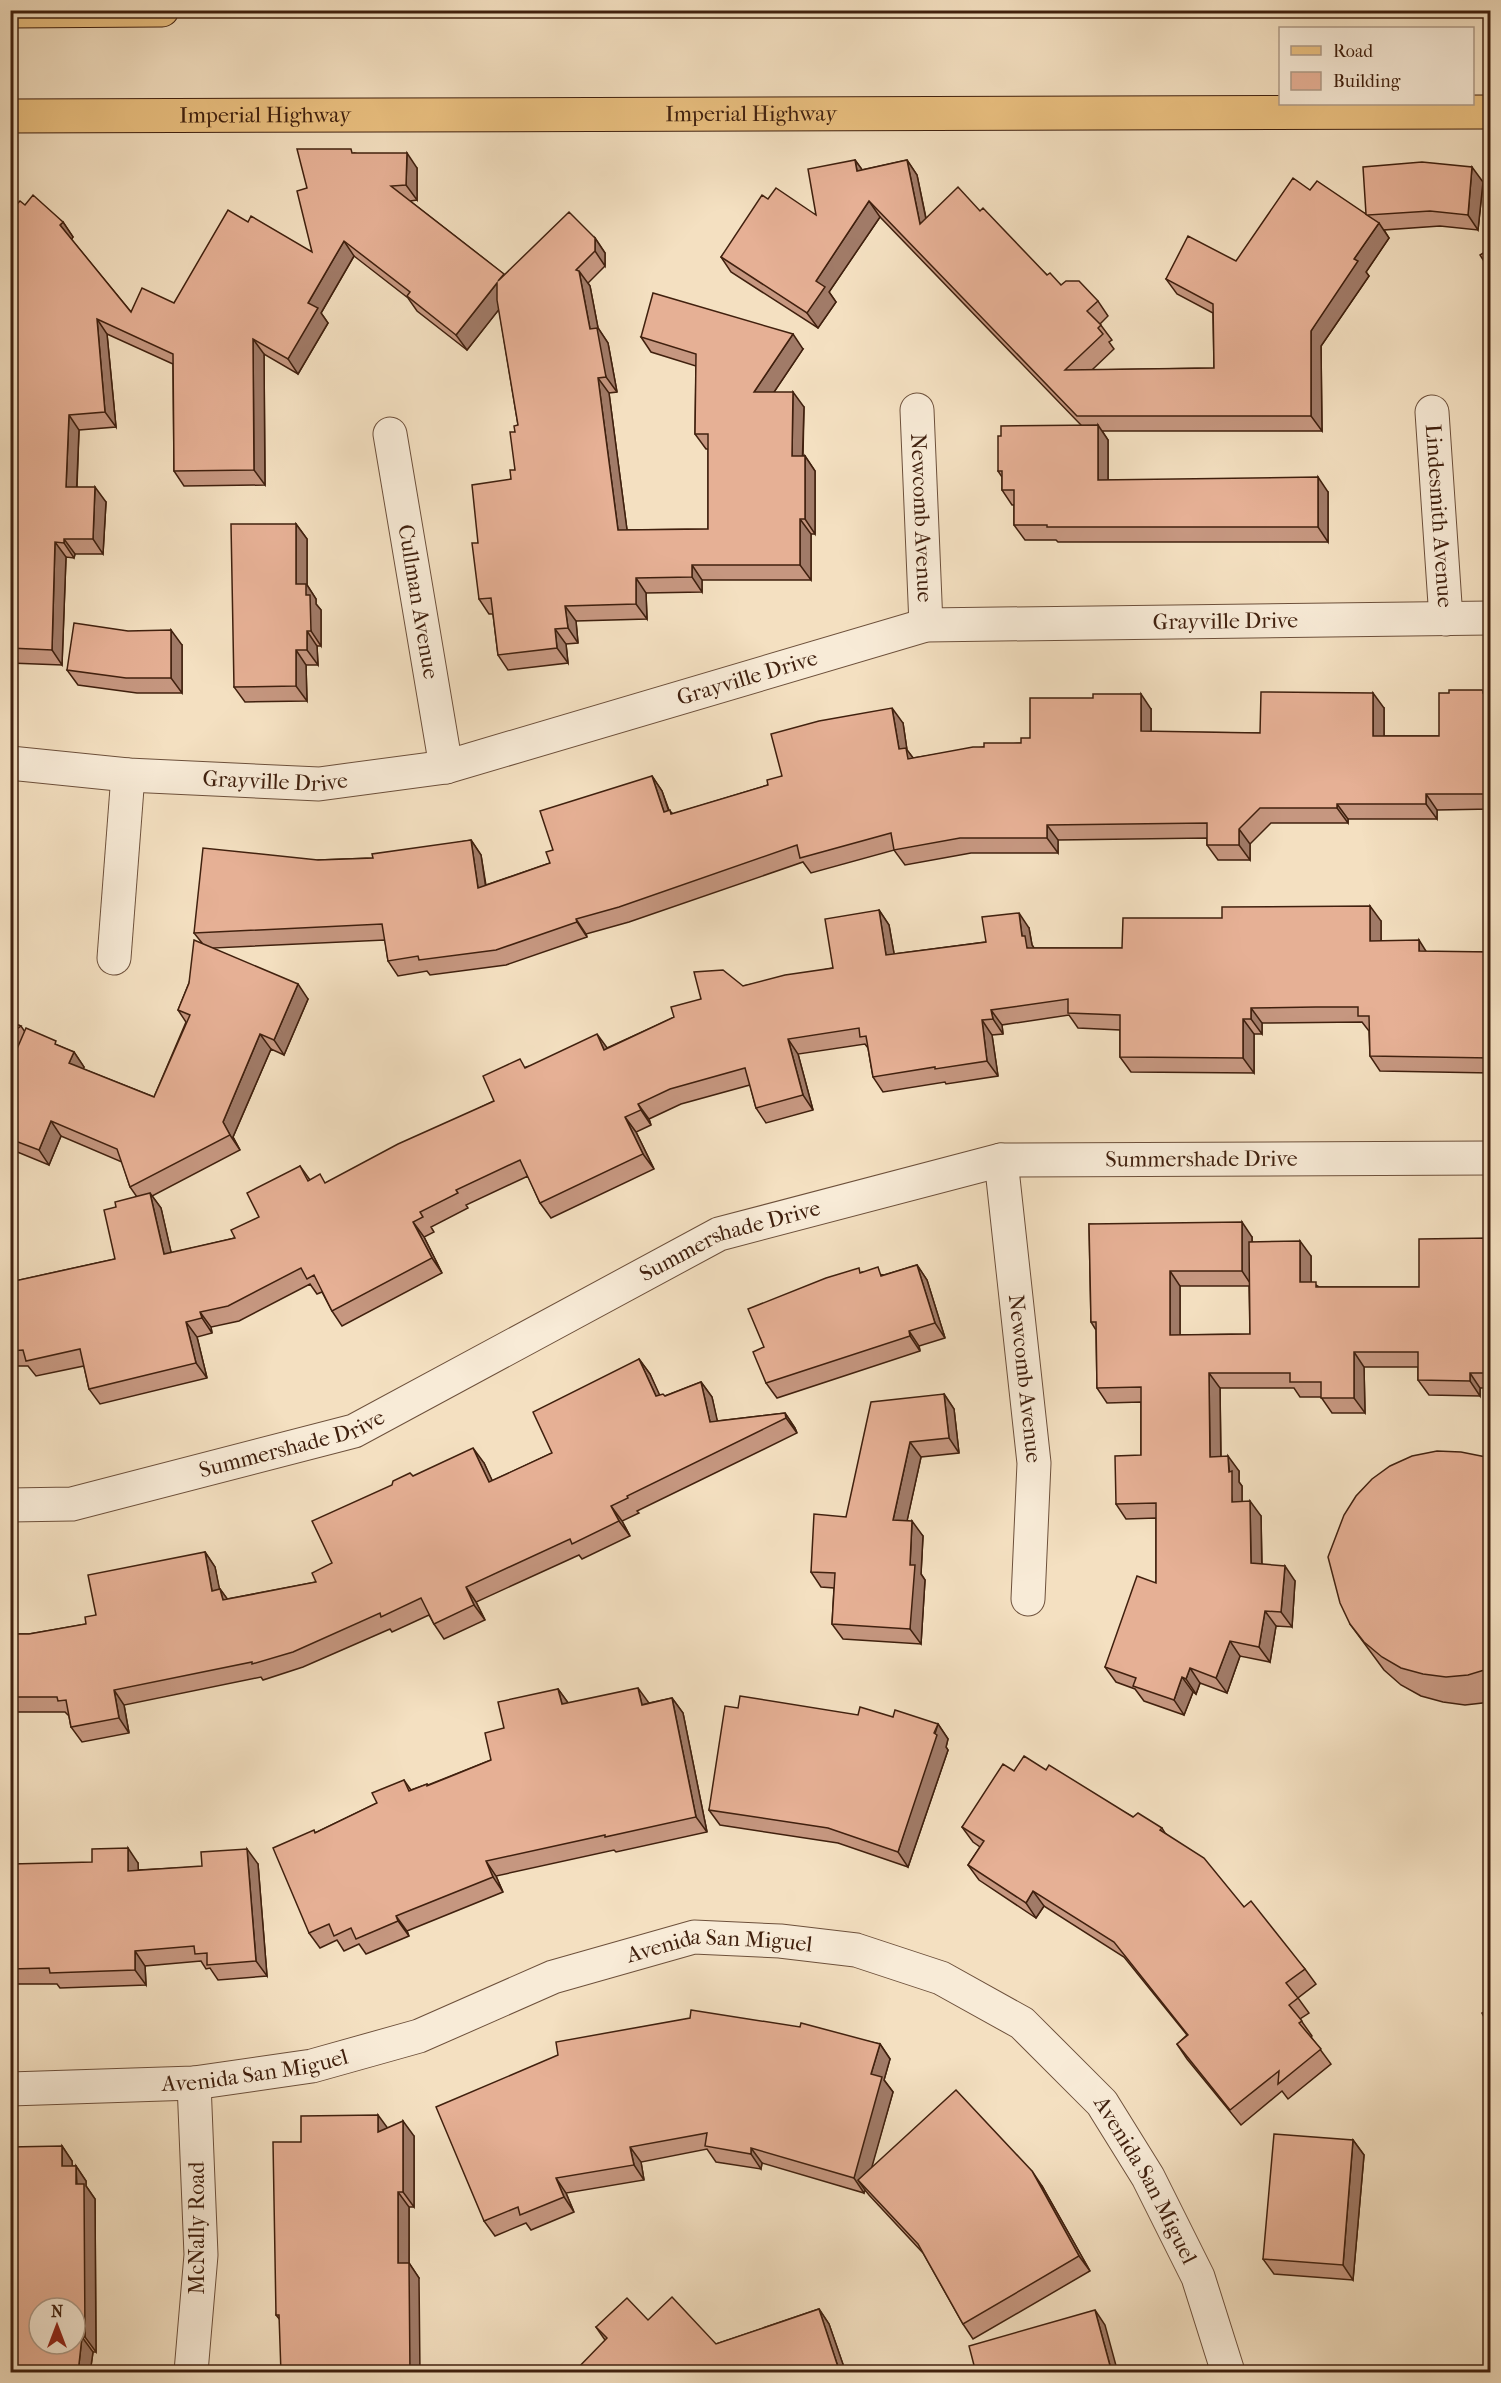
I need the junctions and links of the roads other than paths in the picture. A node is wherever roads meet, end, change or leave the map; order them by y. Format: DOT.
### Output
graph roads {
  1 [pos="162,10"];
  2 [pos="10,11"];
  3 [pos="1491,112"];
  4 [pos="10,116"];
  5 [pos="917,410"];
  6 [pos="1432,412"];
  7 [pos="390,434"];
  8 [pos="1491,618"];
  9 [pos="1446,619"];
  10 [pos="926,625"];
  11 [pos="10,762"];
  12 [pos="446,767"];
  13 [pos="128,775"];
  14 [pos="114,958"];
  15 [pos="1491,1158"];
  16 [pos="1001,1160"];
  17 [pos="10,1505"];
  18 [pos="1028,1599"];
  19 [pos="194,2083"];
  20 [pos="10,2089"];
  21 [pos="191,2373"];
  22 [pos="1228,2373"];
  1 -- 2 [label="main road"];
  3 -- 4 [label="main road, Imperial Highway"];
  5 -- 10 [label="street, Newcomb Avenue"];
  6 -- 9 [label="street, Lindesmith Avenue"];
  7 -- 12 [label="street, Cullman Avenue"];
  8 -- 9 [label="street, Grayville Drive"];
  9 -- 10 [label="street, Grayville Drive"];
  10 -- 12 [label="street, Grayville Drive"];
  11 -- 13 [label="street, Grayville Drive"];
  12 -- 13 [label="street, Grayville Drive"];
  13 -- 14 [label="street"];
  15 -- 16 [label="street, Summershade Drive"];
  16 -- 17 [label="street, Summershade Drive"];
  16 -- 18 [label="street, Newcomb Avenue"];
  19 -- 20 [label="street, Avenida San Miguel"];
  19 -- 21 [label="street, McNally Road"];
  19 -- 22 [label="street, Avenida San Miguel"];
}
